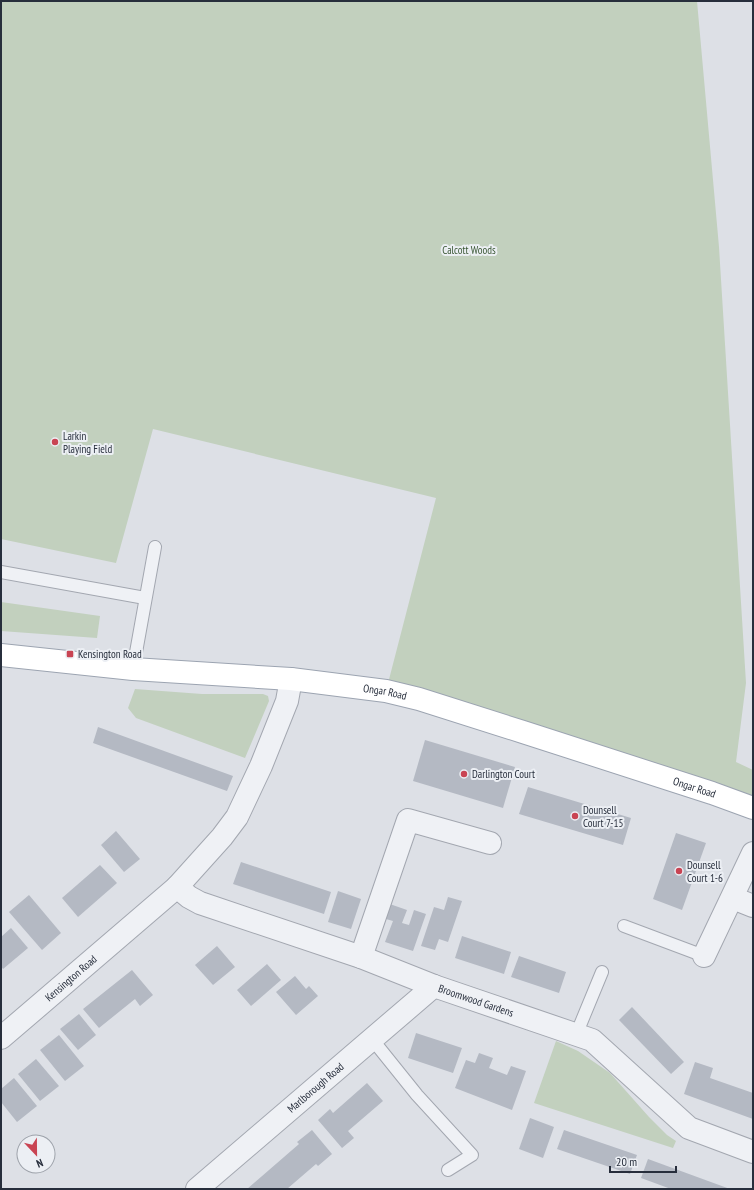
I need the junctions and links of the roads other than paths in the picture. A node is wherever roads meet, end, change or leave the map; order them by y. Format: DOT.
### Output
graph roads {
  1 [pos="155,547"];
  2 [pos="1,572"];
  3 [pos="145,598"];
  4 [pos="1,655"];
  5 [pos="133,669"];
  6 [pos="291,679"];
  7 [pos="753,808"];
  8 [pos="490,843"];
  9 [pos="753,853"];
  10 [pos="177,887"];
  11 [pos="732,898"];
  12 [pos="753,906"];
  13 [pos="624,926"];
  14 [pos="704,956"];
  15 [pos="361,957"];
  16 [pos="602,972"];
  17 [pos="434,986"];
  18 [pos="576,1035"];
  19 [pos="1,1038"];
  20 [pos="372,1039"];
  21 [pos="753,1152"];
  22 [pos="448,1170"];
  23 [pos="197,1189"];
  1 -- 3 [label="lane"];
  2 -- 3 [label="lane"];
  3 -- 5 [label="lane"];
  4 -- 5 [label="main road, Ongar Road"];
  5 -- 6 [label="main road, Ongar Road"];
  6 -- 7 [label="main road, Ongar Road"];
  6 -- 10 [label="street, Kensington Road"];
  8 -- 15 [label="street"];
  9 -- 11 [label="street"];
  10 -- 15 [label="street, Broomwood Gardens"];
  10 -- 19 [label="street, Kensington Road"];
  11 -- 12 [label="street"];
  11 -- 14 [label="street"];
  13 -- 14 [label="lane"];
  15 -- 17 [label="street, Broomwood Gardens"];
  16 -- 18 [label="lane"];
  17 -- 18 [label="street, Broomwood Gardens"];
  17 -- 20 [label="street, Marlborough Road"];
  18 -- 21 [label="street, Broomwood Gardens"];
  20 -- 22 [label="lane"];
  20 -- 23 [label="street, Marlborough Road"];
}
